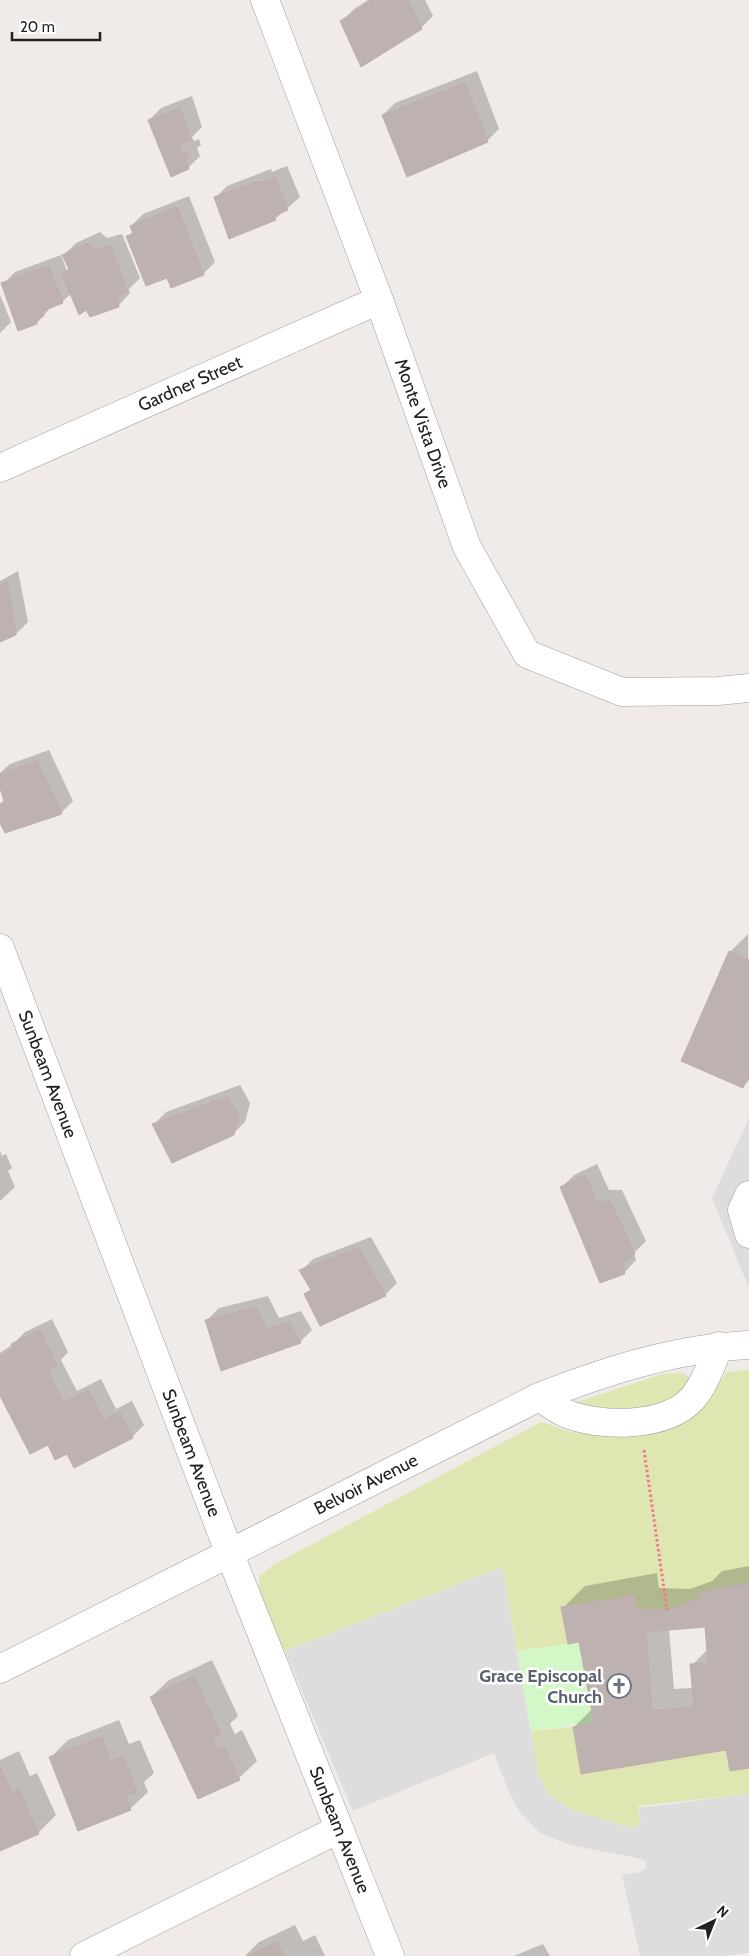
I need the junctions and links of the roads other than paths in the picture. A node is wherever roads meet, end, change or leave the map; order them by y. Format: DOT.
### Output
graph roads {
  1 [pos="265,0"];
  2 [pos="379,300"];
  3 [pos="0,468"];
  4 [pos="749,688"];
  5 [pos="0,948"];
  6 [pos="749,1195"];
  7 [pos="749,1234"];
  8 [pos="719,1346"];
  9 [pos="749,1346"];
  10 [pos="539,1397"];
  11 [pos="229,1552"];
  12 [pos="0,1669"];
  13 [pos="339,1829"];
  14 [pos="84,1956"];
  15 [pos="390,1956"];
  1 -- 2 [label="street, Monte Vista Drive"];
  2 -- 3 [label="street, Gardner Street"];
  2 -- 4 [label="street, Monte Vista Drive"];
  5 -- 11 [label="street, Sunbeam Avenue"];
  6 -- 7 [label="street"];
  8 -- 9 [label="street, Belvoir Avenue"];
  8 -- 10 [label="street, Belvoir Avenue"];
  8 -- 10 [label="street"];
  10 -- 11 [label="street, Belvoir Avenue"];
  11 -- 12 [label="street, Belvoir Avenue"];
  11 -- 13 [label="street, Sunbeam Avenue"];
  13 -- 14 [label="street"];
  13 -- 15 [label="street, Sunbeam Avenue"];
}
